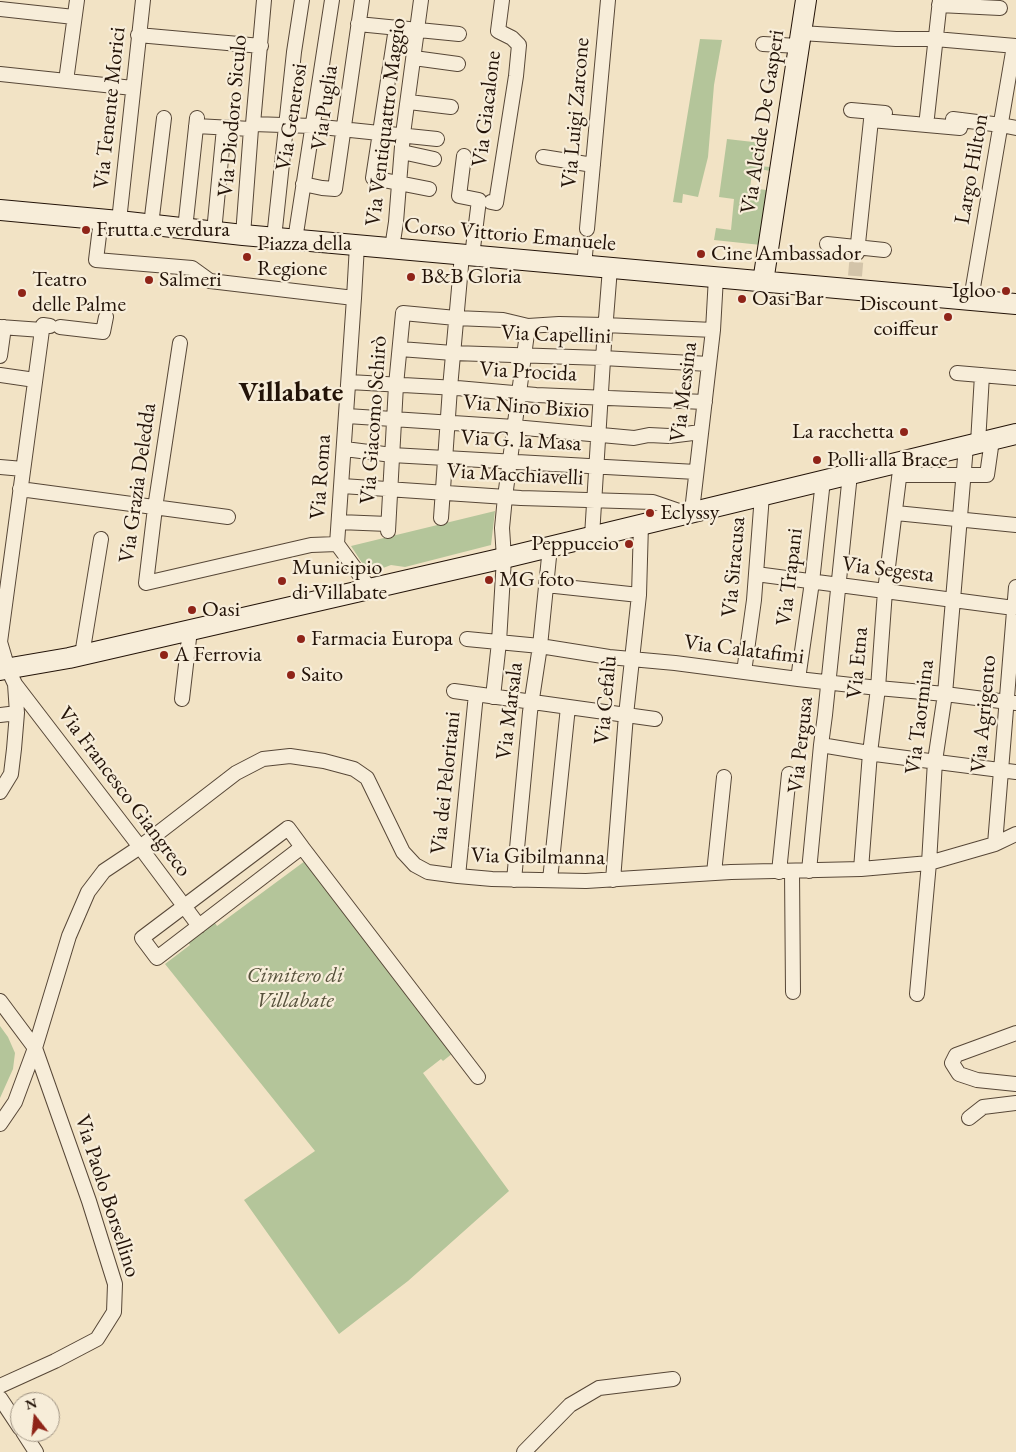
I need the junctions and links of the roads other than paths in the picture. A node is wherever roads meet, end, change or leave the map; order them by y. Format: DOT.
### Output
graph roads {
  1 [pos="76,0"];
  2 [pos="142,0"];
  3 [pos="264,0"];
  4 [pos="302,0"];
  5 [pos="332,0"];
  6 [pos="362,0"];
  7 [pos="421,0"];
  8 [pos="502,0"];
  9 [pos="608,0"];
  10 [pos="806,0"];
  11 [pos="939,2"];
  12 [pos="1000,8"];
  13 [pos="0,9"];
  14 [pos="74,18"];
  15 [pos="358,24"];
  16 [pos="396,28"];
  17 [pos="418,30"];
  18 [pos="459,34"];
  19 [pos="138,35"];
  20 [pos="935,39"];
  21 [pos="799,40"];
  22 [pos="763,44"];
  23 [pos="260,46"];
  24 [pos="1015,46"];
  25 [pos="414,58"];
  26 [pos="458,64"];
  27 [pos="0,74"];
  28 [pos="66,81"];
  29 [pos="133,88"];
  30 [pos="409,102"];
  31 [pos="451,108"];
  32 [pos="850,110"];
  33 [pos="927,117"];
  34 [pos="164,118"];
  35 [pos="962,120"];
  36 [pos="1001,125"];
  37 [pos="286,126"];
  38 [pos="312,126"];
  39 [pos="252,127"];
  40 [pos="224,128"];
  41 [pos="344,128"];
  42 [pos="1016,128"];
  43 [pos="380,132"];
  44 [pos="404,134"];
  45 [pos="437,139"];
  46 [pos="402,152"];
  47 [pos="464,156"];
  48 [pos="543,157"];
  49 [pos="434,159"];
  50 [pos="593,165"];
  51 [pos="399,182"];
  52 [pos="303,184"];
  53 [pos="430,189"];
  54 [pos="487,201"];
  55 [pos="0,210"];
  56 [pos="110,220"];
  57 [pos="151,225"];
  58 [pos="185,229"];
  59 [pos="587,229"];
  60 [pos="214,232"];
  61 [pos="243,235"];
  62 [pos="274,238"];
  63 [pos="294,240"];
  64 [pos="586,244"];
  65 [pos="827,244"];
  66 [pos="357,245"];
  67 [pos="392,248"];
  68 [pos="857,250"];
  69 [pos="884,250"];
  70 [pos="467,255"];
  71 [pos="584,266"];
  72 [pos="610,268"];
  73 [pos="716,277"];
  74 [pos="763,282"];
  75 [pos="354,298"];
  76 [pos="971,300"];
  77 [pos="1016,304"];
  78 [pos="106,317"];
  79 [pos="456,318"];
  80 [pos="605,325"];
  81 [pos="528,326"];
  82 [pos="2,327"];
  83 [pos="49,327"];
  84 [pos="713,330"];
  85 [pos="180,343"];
  86 [pos="400,349"];
  87 [pos="453,353"];
  88 [pos="524,355"];
  89 [pos="0,356"];
  90 [pos="603,358"];
  91 [pos="709,364"];
  92 [pos="957,373"];
  93 [pos="982,375"];
  94 [pos="0,376"];
  95 [pos="1016,378"];
  96 [pos="35,380"];
  97 [pos="349,382"];
  98 [pos="396,385"];
  99 [pos="450,388"];
  100 [pos="519,394"];
  101 [pos="601,397"];
  102 [pos="705,402"];
  103 [pos="347,416"];
  104 [pos="395,419"];
  105 [pos="448,423"];
  106 [pos="514,427"];
  107 [pos="701,432"];
  108 [pos="598,434"];
  109 [pos="1016,434"];
  110 [pos="979,443"];
  111 [pos="344,449"];
  112 [pos="392,455"];
  113 [pos="445,458"];
  114 [pos="509,461"];
  115 [pos="596,466"];
  116 [pos="0,467"];
  117 [pos="901,468"];
  118 [pos="23,469"];
  119 [pos="696,472"];
  120 [pos="850,474"];
  121 [pos="964,475"];
  122 [pos="823,480"];
  123 [pos="342,486"];
  124 [pos="20,489"];
  125 [pos="389,490"];
  126 [pos="442,493"];
  127 [pos="762,495"];
  128 [pos="504,497"];
  129 [pos="594,500"];
  130 [pos="155,508"];
  131 [pos="688,512"];
  132 [pos="896,514"];
  133 [pos="228,518"];
  134 [pos="441,518"];
  135 [pos="961,520"];
  136 [pos="339,522"];
  137 [pos="641,524"];
  138 [pos="1016,525"];
  139 [pos="592,536"];
  140 [pos="101,539"];
  141 [pos="337,544"];
  142 [pos="550,547"];
  143 [pos="504,558"];
  144 [pos="756,574"];
  145 [pos="4,576"];
  146 [pos="812,582"];
  147 [pos="546,585"];
  148 [pos="838,585"];
  149 [pos="1016,587"];
  150 [pos="370,589"];
  151 [pos="885,590"];
  152 [pos="639,595"];
  153 [pos="954,600"];
  154 [pos="1014,608"];
  155 [pos="190,630"];
  156 [pos="467,639"];
  157 [pos="0,642"];
  158 [pos="498,642"];
  159 [pos="540,646"];
  160 [pos="82,656"];
  161 [pos="631,659"];
  162 [pos="744,672"];
  163 [pos="8,674"];
  164 [pos="798,679"];
  165 [pos="828,683"];
  166 [pos="878,688"];
  167 [pos="454,691"];
  168 [pos="476,694"];
  169 [pos="945,694"];
  170 [pos="493,697"];
  171 [pos="182,699"];
  172 [pos="531,703"];
  173 [pos="1011,703"];
  174 [pos="568,707"];
  175 [pos="17,713"];
  176 [pos="0,715"];
  177 [pos="626,715"];
  178 [pos="655,719"];
  179 [pos="821,745"];
  180 [pos="870,753"];
  181 [pos="935,761"];
  182 [pos="1000,770"];
  183 [pos="1016,772"];
  184 [pos="789,774"];
  185 [pos="724,777"];
  186 [pos="0,792"];
  187 [pos="1016,834"];
  188 [pos="995,844"];
  189 [pos="140,847"];
  190 [pos="302,847"];
  191 [pos="929,862"];
  192 [pos="861,869"];
  193 [pos="785,871"];
  194 [pos="810,871"];
  195 [pos="714,873"];
  196 [pos="458,876"];
  197 [pos="514,880"];
  198 [pos="550,880"];
  199 [pos="613,880"];
  200 [pos="184,906"];
  201 [pos="199,926"];
  202 [pos="793,992"];
  203 [pos="917,994"];
  204 [pos="0,1001"];
  205 [pos="1016,1033"];
  206 [pos="35,1048"];
  207 [pos="478,1077"];
  208 [pos="1016,1084"];
  209 [pos="1016,1103"];
  210 [pos="969,1118"];
  211 [pos="0,1124"];
  212 [pos="673,1379"];
  213 [pos="0,1386"];
  214 [pos="0,1398"];
  215 [pos="10,1413"];
  216 [pos="524,1452"];
  1 -- 14 [label="street"];
  2 -- 19 [label="street, Via Tenente Morici"];
  3 -- 23 [label="street, Via Diodoro Siculo"];
  4 -- 37 [label="street"];
  5 -- 38 [label="street, Via Generosi"];
  6 -- 15 [label="street, Via Puglia"];
  7 -- 17 [label="street, Via Ventiquattro Maggio"];
  8 -- 54 [label="street, Via Giacalone"];
  9 -- 50 [label="street, Via Luigi Zarcone"];
  10 -- 21 [label="main road, Via Alcide De Gasperi"];
  11 -- 12 [label="street"];
  11 -- 20 [label="street"];
  13 -- 14 [label="street"];
  14 -- 28 [label="street"];
  15 -- 16 [label="street"];
  15 -- 41 [label="street, Via Puglia"];
  16 -- 17 [label="street"];
  16 -- 43 [label="street"];
  17 -- 18 [label="street"];
  17 -- 25 [label="street, Via Ventiquattro Maggio"];
  19 -- 23 [label="street"];
  19 -- 29 [label="street, Via Tenente Morici"];
  20 -- 21 [label="street"];
  20 -- 24 [label="street"];
  20 -- 33 [label="street"];
  21 -- 22 [label="street"];
  21 -- 74 [label="main road, Via Alcide De Gasperi"];
  23 -- 39 [label="street, Via Diodoro Siculo"];
  24 -- 36 [label="street, Largo Hilton"];
  25 -- 26 [label="street"];
  25 -- 30 [label="street, Via Ventiquattro Maggio"];
  27 -- 28 [label="street"];
  28 -- 29 [label="street"];
  29 -- 56 [label="street, Via Tenente Morici"];
  30 -- 31 [label="street"];
  30 -- 44 [label="street, Via Ventiquattro Maggio"];
  32 -- 33 [label="street"];
  33 -- 35 [label="street"];
  34 -- 57 [label="street"];
  35 -- 36 [label="street"];
  35 -- 68 [label="street"];
  36 -- 42 [label="street"];
  36 -- 76 [label="street, Largo Hilton"];
  37 -- 38 [label="street"];
  37 -- 39 [label="street"];
  37 -- 62 [label="street"];
  38 -- 41 [label="street"];
  38 -- 52 [label="street, Via Generosi"];
  39 -- 40 [label="street"];
  39 -- 61 [label="street, Via Diodoro Siculo"];
  40 -- 58 [label="street"];
  40 -- 60 [label="street"];
  41 -- 43 [label="street"];
  41 -- 52 [label="street, Via Puglia"];
  43 -- 44 [label="street"];
  43 -- 51 [label="street"];
  44 -- 45 [label="street"];
  44 -- 46 [label="street, Via Ventiquattro Maggio"];
  46 -- 49 [label="street"];
  46 -- 51 [label="street, Via Ventiquattro Maggio"];
  47 -- 54 [label="street"];
  48 -- 50 [label="street"];
  50 -- 59 [label="street, Via Luigi Zarcone"];
  51 -- 53 [label="street"];
  51 -- 67 [label="street, Via Ventiquattro Maggio"];
  52 -- 63 [label="street, Via Generosi"];
  54 -- 70 [label="street"];
  55 -- 56 [label="main road, Corso Vittorio Emanuele"];
  56 -- 57 [label="main road, Corso Vittorio Emanuele"];
  56 -- 75 [label="street"];
  57 -- 58 [label="main road, Corso Vittorio Emanuele"];
  58 -- 60 [label="main road, Corso Vittorio Emanuele"];
  60 -- 61 [label="main road, Corso Vittorio Emanuele"];
  61 -- 62 [label="main road, Corso Vittorio Emanuele"];
  62 -- 63 [label="main road, Corso Vittorio Emanuele"];
  63 -- 66 [label="main road, Corso Vittorio Emanuele"];
  64 -- 71 [label="street"];
  65 -- 68 [label="street"];
  66 -- 67 [label="main road, Corso Vittorio Emanuele"];
  66 -- 75 [label="street"];
  67 -- 70 [label="main road, Corso Vittorio Emanuele"];
  68 -- 69 [label="street"];
  70 -- 71 [label="main road, Corso Vittorio Emanuele"];
  70 -- 79 [label="street"];
  71 -- 72 [label="main road, Corso Vittorio Emanuele"];
  72 -- 73 [label="main road, Corso Vittorio Emanuele"];
  72 -- 80 [label="street"];
  73 -- 74 [label="main road, Corso Vittorio Emanuele"];
  73 -- 84 [label="street, Via Messina"];
  74 -- 76 [label="main road, Corso Vittorio Emanuele"];
  75 -- 97 [label="street, Via Roma"];
  76 -- 77 [label="main road, Corso Vittorio Emanuele"];
  78 -- 83 [label="street"];
  79 -- 81 [label="street"];
  79 -- 86 [label="street, Via Giacomo Schirò"];
  79 -- 87 [label="street"];
  80 -- 81 [label="street"];
  80 -- 84 [label="street"];
  80 -- 90 [label="street"];
  81 -- 88 [label="street, Via dei Peloritani"];
  82 -- 83 [label="street"];
  82 -- 89 [label="street"];
  83 -- 96 [label="street"];
  84 -- 91 [label="street, Via Messina"];
  85 -- 130 [label="street, Via Grazia Deledda"];
  86 -- 87 [label="street, Via Capellini"];
  86 -- 98 [label="street, Via Giacomo Schirò"];
  87 -- 88 [label="street, Via Capellini"];
  87 -- 99 [label="street"];
  88 -- 90 [label="street, Via Capellini"];
  88 -- 100 [label="street, Via dei Peloritani"];
  90 -- 91 [label="street, Via Capellini"];
  90 -- 101 [label="street"];
  91 -- 102 [label="street, Via Messina"];
  92 -- 93 [label="street"];
  93 -- 95 [label="street"];
  93 -- 110 [label="street"];
  94 -- 96 [label="street"];
  96 -- 118 [label="street"];
  97 -- 98 [label="street, Via Procida"];
  97 -- 103 [label="street, Via Roma"];
  98 -- 99 [label="street, Via Procida"];
  98 -- 104 [label="street, Via Giacomo Schirò"];
  99 -- 100 [label="street, Via Procida"];
  99 -- 105 [label="street"];
  100 -- 101 [label="street, Via Procida"];
  100 -- 106 [label="street, Via dei Peloritani"];
  101 -- 102 [label="street, Via Procida"];
  101 -- 108 [label="street"];
  102 -- 107 [label="street, Via Messina"];
  103 -- 104 [label="street, Via Nino Bixio"];
  103 -- 111 [label="street, Via Roma"];
  104 -- 105 [label="street, Via Nino Bixio"];
  104 -- 112 [label="street, Via Giacomo Schirò"];
  105 -- 106 [label="street, Via Nino Bixio"];
  105 -- 113 [label="street"];
  106 -- 108 [label="street, Via Nino Bixio"];
  106 -- 114 [label="street, Via dei Peloritani"];
  107 -- 108 [label="street, Via Nino Bixio"];
  107 -- 119 [label="street, Via Messina"];
  108 -- 115 [label="street"];
  109 -- 110 [label="main road"];
  110 -- 117 [label="main road"];
  110 -- 121 [label="street, Via Taormina"];
  110 -- 121 [label="street"];
  111 -- 112 [label="street, Via G. la Masa"];
  111 -- 123 [label="street, Via Roma"];
  112 -- 113 [label="street, Via G. la Masa"];
  112 -- 125 [label="street, Via Giacomo Schirò"];
  113 -- 114 [label="street, Via G. la Masa"];
  113 -- 126 [label="street"];
  114 -- 115 [label="street, Via G. la Masa"];
  114 -- 128 [label="street, Via dei Peloritani"];
  115 -- 119 [label="street, Via G. la Masa"];
  115 -- 129 [label="street"];
  116 -- 118 [label="street"];
  117 -- 120 [label="main road"];
  117 -- 121 [label="street"];
  117 -- 132 [label="street, Via Etna"];
  118 -- 124 [label="street"];
  119 -- 131 [label="street, Via Messina"];
  120 -- 122 [label="main road"];
  120 -- 148 [label="street, Via Pergusa"];
  121 -- 135 [label="street, Via Taormina"];
  122 -- 127 [label="main road"];
  122 -- 146 [label="street, Via Trapani"];
  123 -- 125 [label="street, Via Macchiavelli"];
  123 -- 136 [label="street, Via Roma"];
  124 -- 130 [label="street"];
  124 -- 145 [label="street"];
  125 -- 126 [label="street, Via Macchiavelli"];
  125 -- 136 [label="street, Via Giacomo Schirò"];
  126 -- 128 [label="street, Via Macchiavelli"];
  126 -- 134 [label="street"];
  127 -- 131 [label="main road"];
  127 -- 144 [label="street, Via Siracusa"];
  128 -- 129 [label="street, Via Macchiavelli"];
  128 -- 143 [label="street, Via dei Peloritani"];
  129 -- 131 [label="street, Via Macchiavelli"];
  129 -- 139 [label="street"];
  130 -- 133 [label="street"];
  130 -- 141 [label="street, Via Grazia Deledda"];
  131 -- 137 [label="main road"];
  132 -- 135 [label="street"];
  132 -- 151 [label="street, Via Etna"];
  135 -- 138 [label="street"];
  135 -- 153 [label="street, Via Taormina"];
  136 -- 141 [label="street, Via Roma"];
  137 -- 139 [label="main road"];
  137 -- 152 [label="street, Via Cefalù"];
  139 -- 142 [label="main road"];
  140 -- 160 [label="street"];
  141 -- 150 [label="street, Via Roma"];
  142 -- 143 [label="main road"];
  142 -- 147 [label="street, Via Marsala"];
  143 -- 150 [label="main road"];
  143 -- 158 [label="street, Via dei Peloritani"];
  144 -- 146 [label="street, Via Segesta"];
  144 -- 162 [label="street, Via Siracusa"];
  145 -- 157 [label="street"];
  146 -- 148 [label="street, Via Segesta"];
  146 -- 164 [label="street, Via Trapani"];
  147 -- 152 [label="street"];
  147 -- 159 [label="street, Via Marsala"];
  148 -- 151 [label="street, Via Segesta"];
  148 -- 165 [label="street, Via Pergusa"];
  149 -- 154 [label="street, Via Agrigento"];
  150 -- 155 [label="main road"];
  151 -- 153 [label="street, Via Segesta"];
  151 -- 166 [label="street, Via Etna"];
  152 -- 161 [label="street, Via Cefalù"];
  153 -- 154 [label="street, Via Segesta"];
  153 -- 169 [label="street, Via Taormina"];
  154 -- 173 [label="street, Via Agrigento"];
  155 -- 160 [label="main road"];
  155 -- 171 [label="street"];
  156 -- 158 [label="street, Via Calatafimi"];
  157 -- 163 [label="street"];
  158 -- 159 [label="street, Via Calatafimi"];
  158 -- 170 [label="street, Via dei Peloritani"];
  159 -- 161 [label="street, Via Calatafimi"];
  159 -- 172 [label="street, Via Marsala"];
  160 -- 163 [label="main road"];
  161 -- 162 [label="street, Via Calatafimi"];
  161 -- 177 [label="street, Via Cefalù"];
  162 -- 164 [label="street, Via Calatafimi"];
  163 -- 175 [label="street"];
  163 -- 189 [label="street, Via Francesco Giangreco"];
  164 -- 165 [label="street, Via Calatafimi"];
  165 -- 166 [label="street, Via Calatafimi"];
  165 -- 179 [label="street, Via Pergusa"];
  166 -- 169 [label="street, Via Calatafimi"];
  166 -- 180 [label="street, Via Etna"];
  167 -- 168 [label="street"];
  168 -- 170 [label="street"];
  168 -- 196 [label="street, Via dei Peloritani"];
  169 -- 173 [label="street, Via Calatafimi"];
  169 -- 181 [label="street, Via Taormina"];
  170 -- 172 [label="street"];
  172 -- 174 [label="street"];
  172 -- 197 [label="street, Via Marsala"];
  173 -- 182 [label="street, Via Agrigento"];
  174 -- 177 [label="street"];
  174 -- 198 [label="street"];
  175 -- 176 [label="street"];
  175 -- 186 [label="street"];
  177 -- 178 [label="street"];
  177 -- 199 [label="street, Via Cefalù"];
  179 -- 180 [label="street"];
  179 -- 194 [label="street, Via Pergusa"];
  180 -- 181 [label="street"];
  180 -- 192 [label="street, Via Etna"];
  181 -- 182 [label="street"];
  181 -- 191 [label="street, Via Taormina"];
  182 -- 183 [label="street"];
  182 -- 188 [label="street, Via Agrigento"];
  184 -- 193 [label="street"];
  185 -- 195 [label="street"];
  187 -- 188 [label="street, Via Gibilmanna"];
  188 -- 191 [label="street, Via Gibilmanna"];
  189 -- 196 [label="street, Via Gibilmanna"];
  189 -- 200 [label="street, Via Francesco Giangreco"];
  189 -- 206 [label="street, Via Gibilmanna"];
  190 -- 200 [label="street"];
  190 -- 201 [label="street"];
  190 -- 207 [label="street"];
  191 -- 192 [label="street, Via Gibilmanna"];
  191 -- 203 [label="street, Via Taormina"];
  192 -- 194 [label="street, Via Gibilmanna"];
  193 -- 194 [label="street, Via Gibilmanna"];
  193 -- 195 [label="street, Via Gibilmanna"];
  193 -- 202 [label="street"];
  195 -- 199 [label="street, Via Gibilmanna"];
  196 -- 197 [label="street, Via Gibilmanna"];
  197 -- 198 [label="street, Via Gibilmanna"];
  198 -- 199 [label="street, Via Gibilmanna"];
  200 -- 201 [label="street, Via Francesco Giangreco"];
  200 -- 201 [label="street"];
  204 -- 206 [label="street, Via Paolo Borsellino"];
  205 -- 208 [label="street"];
  206 -- 211 [label="street, Via Gibilmanna"];
  206 -- 213 [label="street, Via Paolo Borsellino"];
  209 -- 210 [label="street"];
  212 -- 216 [label="street"];
  214 -- 215 [label="street"];
}
